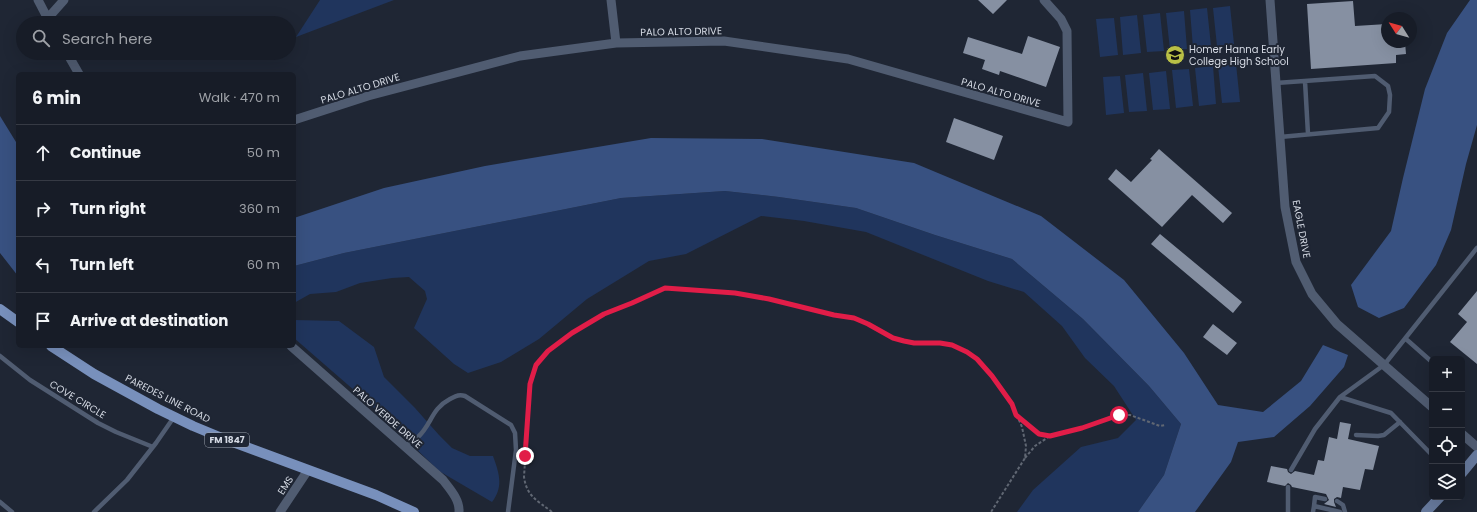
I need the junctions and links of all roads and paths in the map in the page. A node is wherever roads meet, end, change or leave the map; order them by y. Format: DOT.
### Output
graph roads {
  1 [pos="38,0"];
  2 [pos="64,0"];
  3 [pos="611,0"];
  4 [pos="1044,0"];
  5 [pos="1270,0"];
  6 [pos="46,16"];
  7 [pos="53,16"];
  8 [pos="616,43"];
  9 [pos="71,60"];
  10 [pos="78,72"];
  11 [pos="1305,81"];
  12 [pos="1276,83"];
  13 [pos="296,119"];
  14 [pos="1308,134"];
  15 [pos="1280,137"];
  16 [pos="1477,248"];
  17 [pos="0,309"];
  18 [pos="16,321"];
  19 [pos="1406,339"];
  20 [pos="54,348"];
  21 [pos="293,348"];
  22 [pos="0,356"];
  23 [pos="1429,359"];
  24 [pos="1384,365"];
  25 [pos="1340,397"];
  26 [pos="1429,404"];
  27 [pos="1016,415"];
  28 [pos="174,417"];
  29 [pos="1400,422"];
  30 [pos="1165,424"];
  31 [pos="1356,435"];
  32 [pos="1050,436"];
  33 [pos="1465,437"];
  34 [pos="405,446"];
  35 [pos="153,447"];
  36 [pos="1477,447"];
  37 [pos="1429,453"];
  38 [pos="1477,455"];
  39 [pos="1025,458"];
  40 [pos="1465,469"];
  41 [pos="308,470"];
  42 [pos="1291,470"];
  43 [pos="1288,487"];
  44 [pos="1325,499"];
  45 [pos="1437,500"];
  46 [pos="1338,501"];
  47 [pos="0,502"];
  48 [pos="1314,506"];
  49 [pos="12,512"];
  50 [pos="94,512"];
  51 [pos="280,512"];
  52 [pos="414,512"];
  53 [pos="459,512"];
  54 [pos="508,512"];
  55 [pos="552,512"];
  56 [pos="991,512"];
  57 [pos="1288,512"];
  58 [pos="1313,512"];
  59 [pos="1340,512"];
  60 [pos="1345,512"];
  61 [pos="1426,512"];
  1 -- 6 [label="street"];
  2 -- 7 [label="street"];
  3 -- 8 [label="street"];
  4 -- 8 [label="street, PALO ALTO DRIVE"];
  5 -- 12 [label="street, EAGLE DRIVE"];
  8 -- 13 [label="street, PALO ALTO DRIVE"];
  9 -- 10 [label="street"];
  11 -- 12 [label="lane"];
  11 -- 14 [label="lane"];
  11 -- 14 [label="lane"];
  12 -- 15 [label="street, EAGLE DRIVE"];
  14 -- 15 [label="lane"];
  15 -- 24 [label="street, EAGLE DRIVE"];
  16 -- 19 [label="lane"];
  17 -- 18 [label="main road"];
  19 -- 23 [label="lane"];
  19 -- 24 [label="lane"];
  20 -- 28 [label="main road, PAREDES LINE ROAD / FM 1847"];
  21 -- 34 [label="street, PALO VERDE DRIVE"];
  22 -- 35 [label="lane, COVE CIRCLE"];
  24 -- 25 [label="lane"];
  24 -- 26 [label="street, EAGLE DRIVE"];
  25 -- 29 [label="lane"];
  25 -- 42 [label="lane"];
  27 -- 32 [label="path"];
  27 -- 39 [label="path"];
  27 -- 55 [label="path"];
  28 -- 35 [label="lane"];
  28 -- 41 [label="main road, PAREDES LINE ROAD / FM 1847"];
  29 -- 31 [label="lane"];
  29 -- 37 [label="lane"];
  30 -- 32 [label="path"];
  32 -- 39 [label="path"];
  33 -- 36 [label="street"];
  34 -- 53 [label="street, PALO VERDE DRIVE"];
  34 -- 54 [label="lane"];
  35 -- 50 [label="lane"];
  38 -- 40 [label="main road"];
  39 -- 56 [label="path"];
  41 -- 51 [label="street, EMS"];
  41 -- 52 [label="main road, PAREDES LINE ROAD / FM 1847"];
  43 -- 57 [label="lane"];
  44 -- 48 [label="lane"];
  45 -- 61 [label="main road"];
  46 -- 60 [label="lane"];
  47 -- 49 [label="lane"];
  48 -- 58 [label="lane"];
  48 -- 59 [label="lane"];
}
